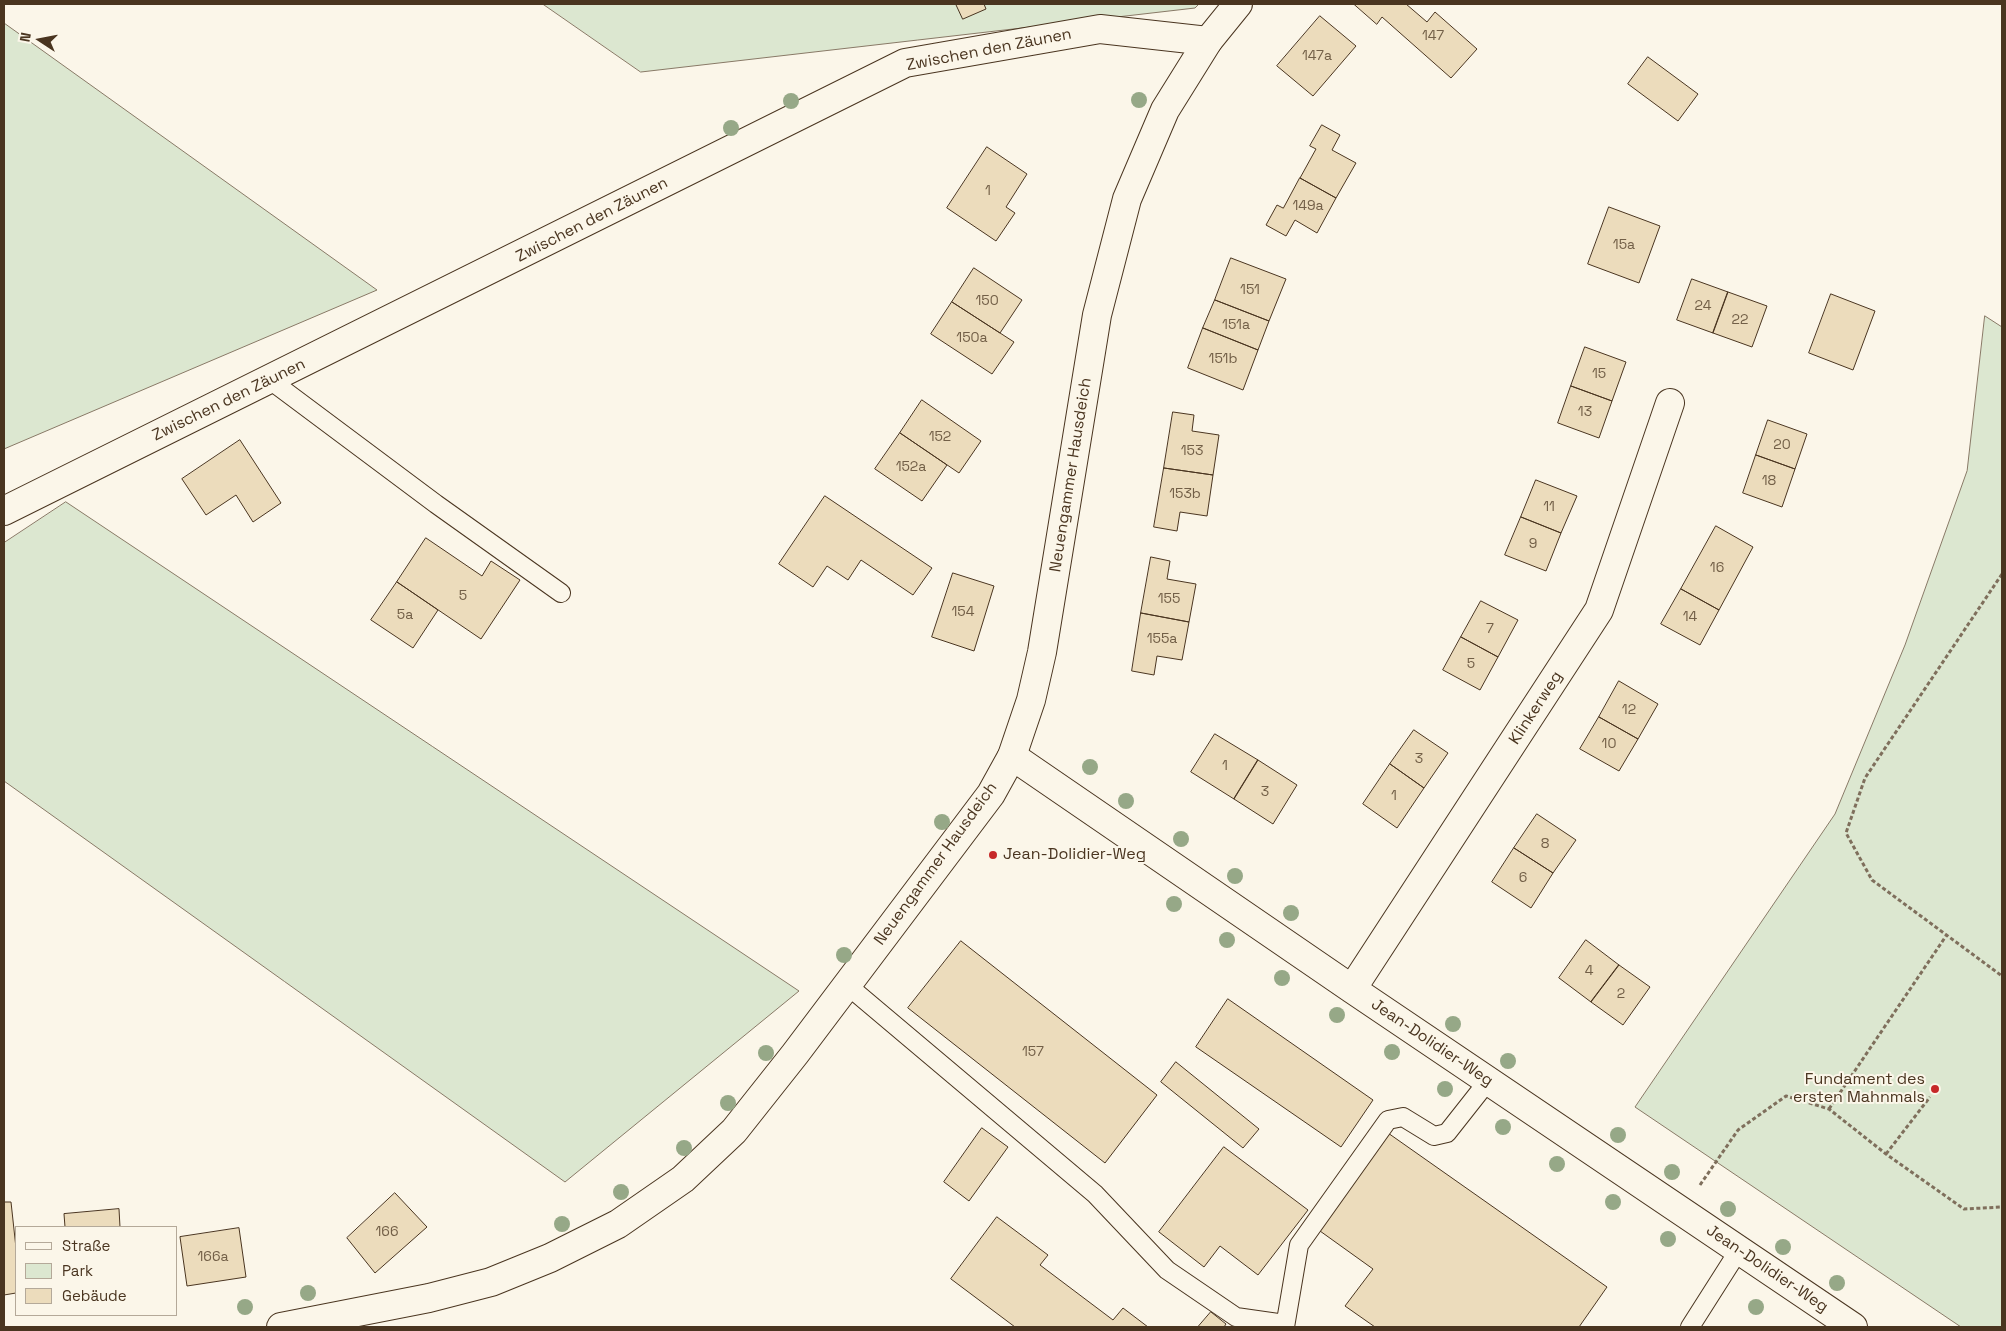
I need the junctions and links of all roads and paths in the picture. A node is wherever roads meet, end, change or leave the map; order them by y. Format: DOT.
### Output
graph roads {
  1 [pos="1238,4"];
  2 [pos="1208,41"];
  3 [pos="270,380"];
  4 [pos="1670,403"];
  5 [pos="4,512"];
  6 [pos="2002,574"];
  7 [pos="561,593"];
  8 [pos="1012,756"];
  9 [pos="1946,936"];
  10 [pos="2002,976"];
  11 [pos="847,985"];
  12 [pos="1352,989"];
  13 [pos="1488,1081"];
  14 [pos="1930,1097"];
  15 [pos="1829,1109"];
  16 [pos="1886,1154"];
  17 [pos="2002,1207"];
  18 [pos="1681,1211"];
  19 [pos="1739,1250"];
  20 [pos="1285,1326"];
  21 [pos="281,1327"];
  22 [pos="1690,1327"];
  23 [pos="1853,1327"];
  1 -- 2 [label="street, Neuengammer Hausdeich"];
  2 -- 3 [label="street, Zwischen den Zäunen"];
  2 -- 8 [label="street, Neuengammer Hausdeich"];
  3 -- 5 [label="street, Zwischen den Zäunen"];
  3 -- 7 [label="lane"];
  4 -- 12 [label="street, Klinkerweg"];
  6 -- 9 [label="path"];
  8 -- 11 [label="street, Neuengammer Hausdeich"];
  8 -- 12 [label="street, Jean-Dolidier-Weg"];
  9 -- 10 [label="path"];
  9 -- 15 [label="path"];
  11 -- 20 [label="lane"];
  11 -- 21 [label="street, Neuengammer Hausdeich"];
  12 -- 13 [label="street, Jean-Dolidier-Weg"];
  13 -- 18 [label="street, Jean-Dolidier-Weg"];
  13 -- 20 [label="lane"];
  14 -- 16 [label="path"];
  15 -- 16 [label="path"];
  15 -- 18 [label="path"];
  16 -- 17 [label="path"];
  18 -- 19 [label="street, Jean-Dolidier-Weg"];
  19 -- 22 [label="lane"];
  19 -- 23 [label="street, Jean-Dolidier-Weg"];
}
